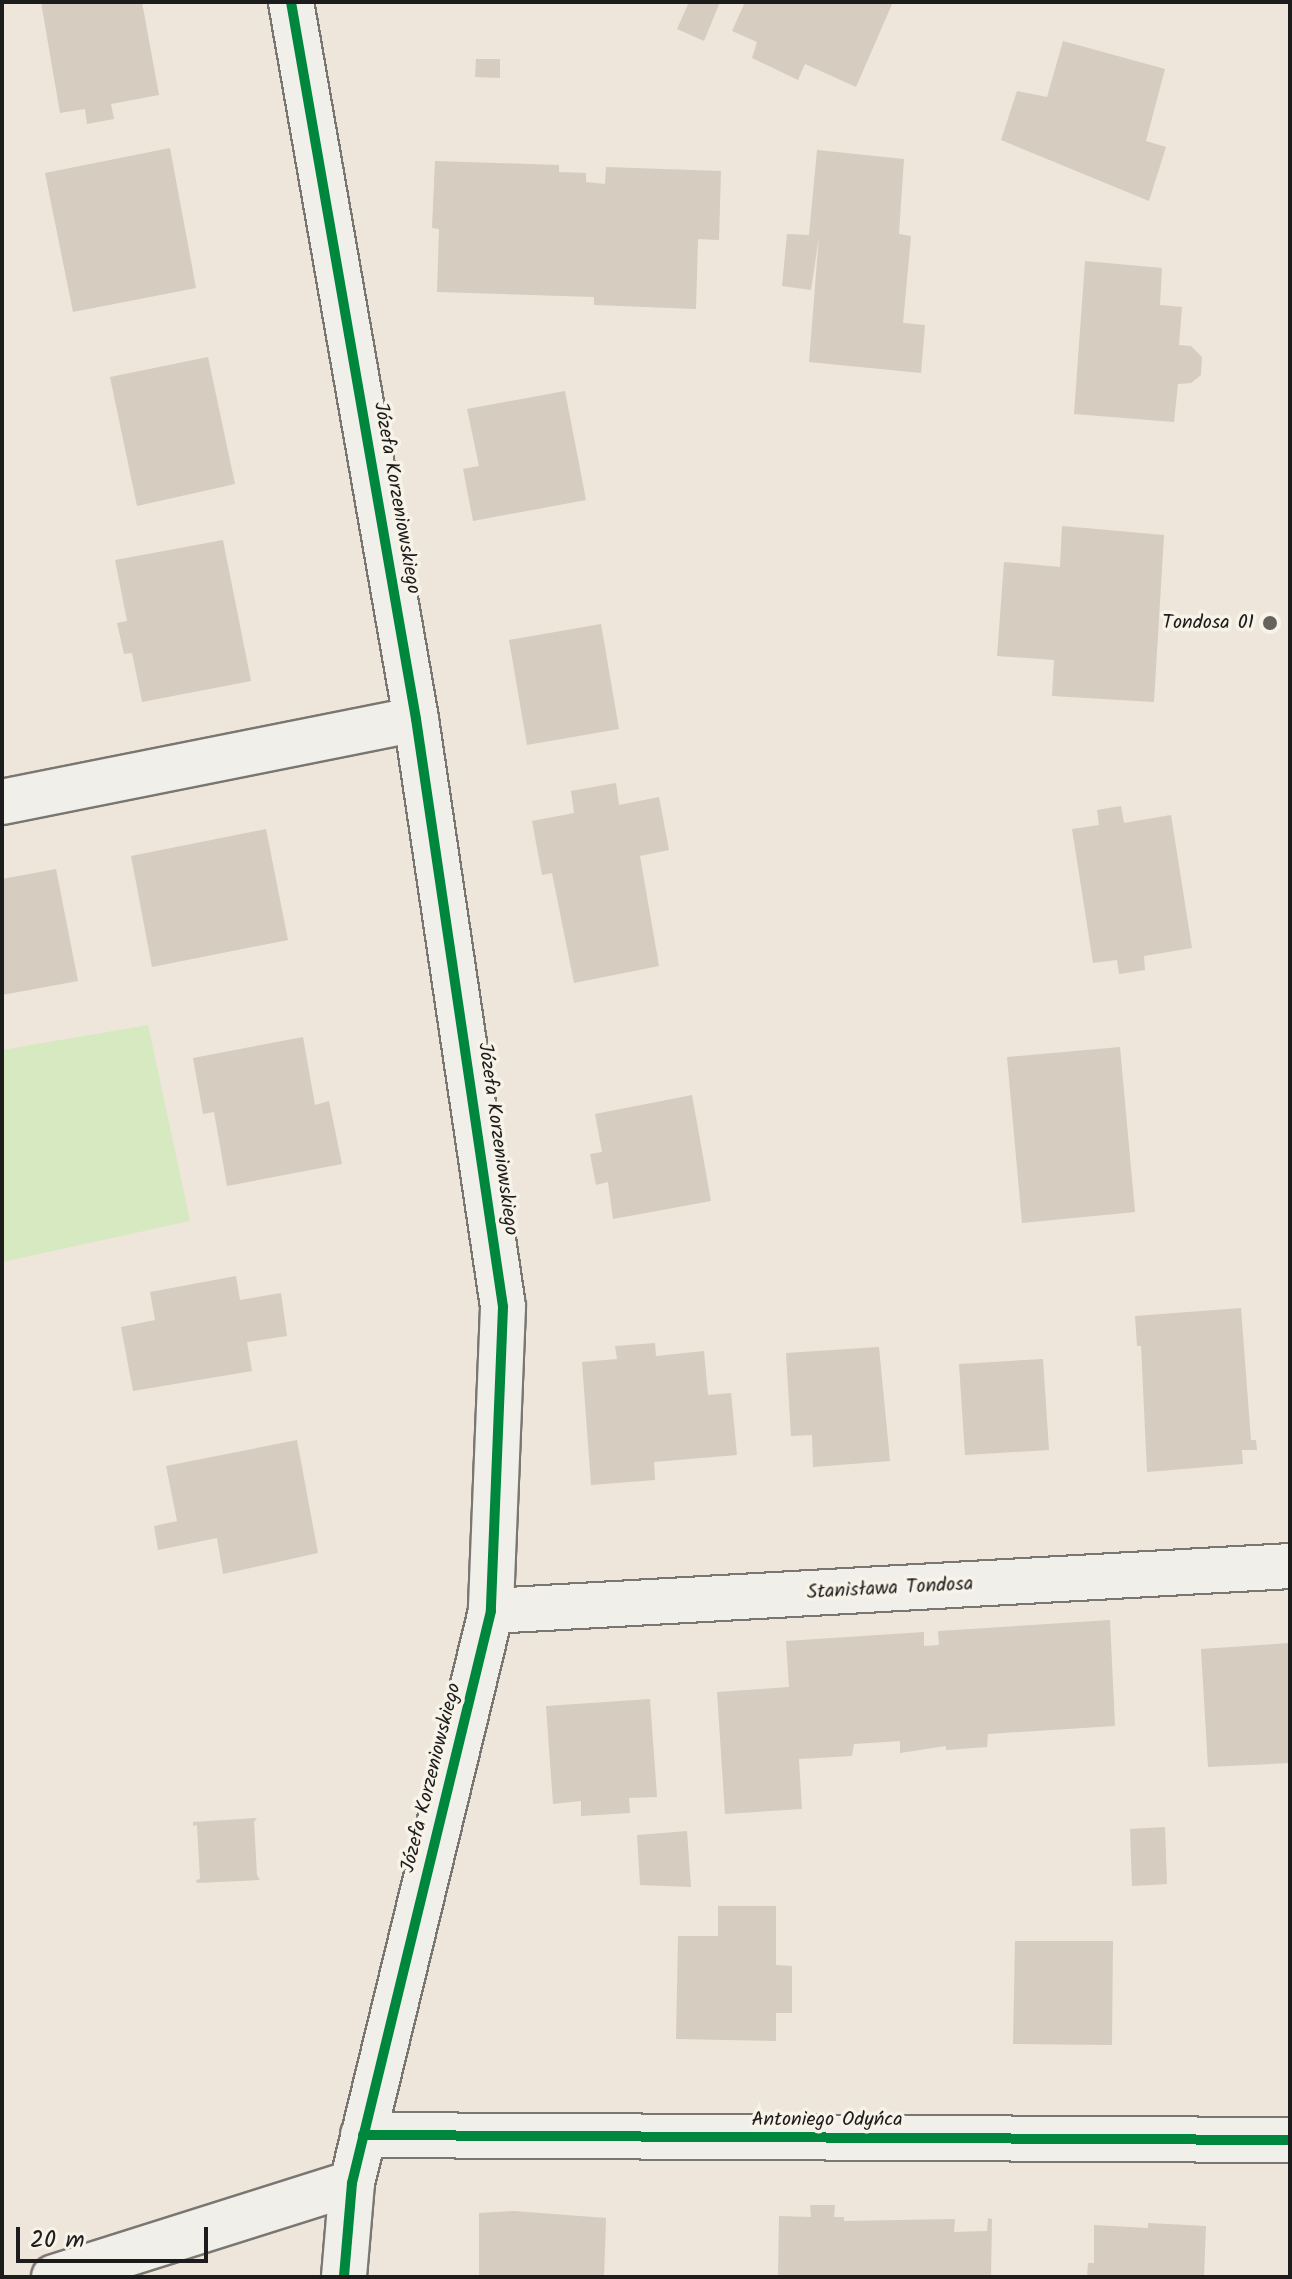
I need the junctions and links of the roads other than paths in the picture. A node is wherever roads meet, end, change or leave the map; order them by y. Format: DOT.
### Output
graph roads {
  1 [pos="291,2"];
  2 [pos="416,719"];
  3 [pos="2,802"];
  4 [pos="1290,1566"];
  5 [pos="491,1611"];
  6 [pos="363,2135"];
  7 [pos="1290,2140"];
  8 [pos="352,2183"];
  9 [pos="54,2277"];
  10 [pos="344,2277"];
  1 -- 2 [label="street, Józefa Korzeniowskiego"];
  2 -- 3 [label="street"];
  2 -- 5 [label="street, Józefa Korzeniowskiego"];
  4 -- 5 [label="street, Stanisława Tondosa"];
  5 -- 6 [label="street, Józefa Korzeniowskiego"];
  6 -- 7 [label="street, Antoniego Odyńca"];
  6 -- 8 [label="street, Józefa Korzeniowskiego"];
  8 -- 9 [label="street"];
  8 -- 10 [label="street, Józefa Korzeniowskiego"];
}
